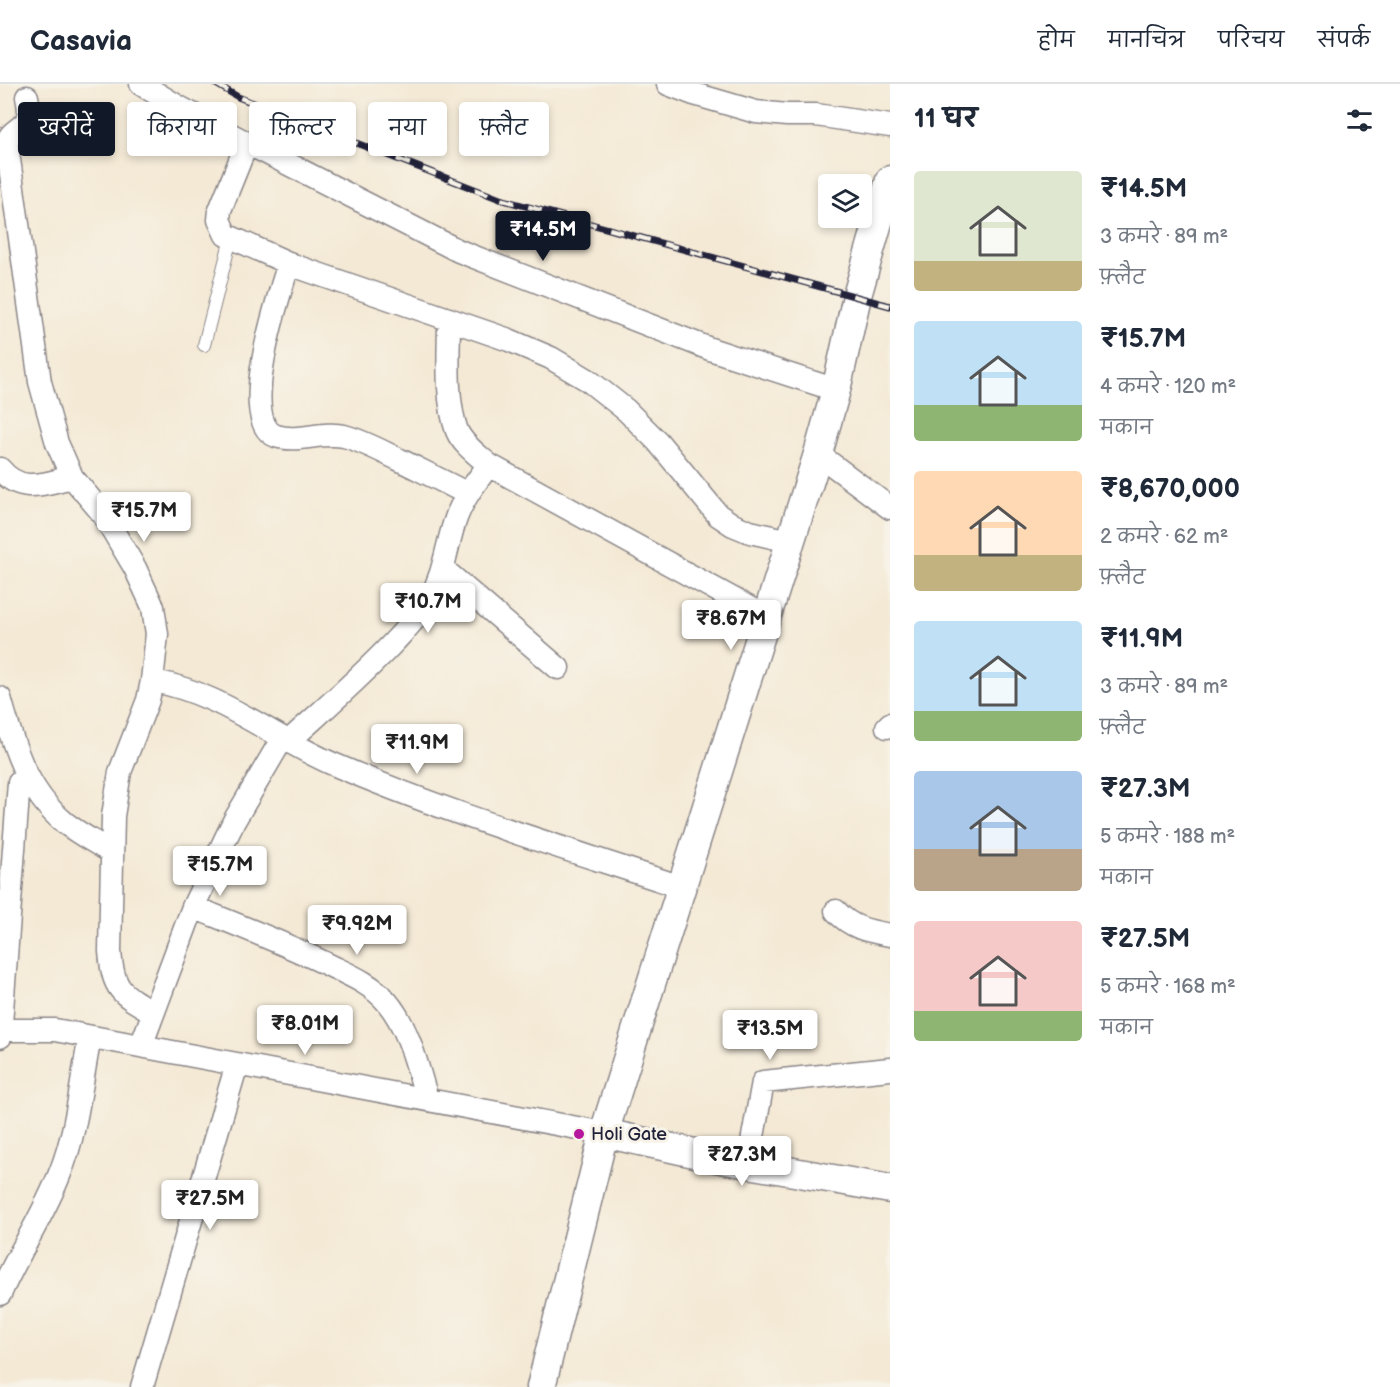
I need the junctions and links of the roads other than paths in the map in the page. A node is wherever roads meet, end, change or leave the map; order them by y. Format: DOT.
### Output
graph roads {
  1 [pos="141,84"];
  2 [pos="668,84"];
  3 [pos="27,98"];
  4 [pos="890,126"];
  5 [pos="247,142"];
  6 [pos="888,191"];
  7 [pos="231,238"];
  8 [pos="289,263"];
  9 [pos="449,319"];
  10 [pos="204,345"];
  11 [pos="836,390"];
  12 [pos="818,454"];
  13 [pos="489,465"];
  14 [pos="0,469"];
  15 [pos="72,477"];
  16 [pos="468,494"];
  17 [pos="890,507"];
  18 [pos="790,541"];
  19 [pos="443,569"];
  20 [pos="766,617"];
  21 [pos="558,668"];
  22 [pos="152,681"];
  23 [pos="0,698"];
  24 [pos="285,740"];
  25 [pos="19,782"];
  26 [pos="112,852"];
  27 [pos="681,887"];
  28 [pos="193,907"];
  29 [pos="836,910"];
  30 [pos="890,934"];
  31 [pos="153,1012"];
  32 [pos="0,1030"];
  33 [pos="0,1037"];
  34 [pos="90,1037"];
  35 [pos="141,1046"];
  36 [pos="237,1064"];
  37 [pos="890,1069"];
  38 [pos="427,1099"];
  39 [pos="604,1133"];
  40 [pos="748,1164"];
  41 [pos="890,1189"];
  42 [pos="0,1294"];
  43 [pos="142,1387"];
  44 [pos="542,1387"];
  1 -- 5 [label="street"];
  2 -- 4 [label="street"];
  3 -- 15 [label="street"];
  5 -- 7 [label="street"];
  5 -- 11 [label="street"];
  6 -- 11 [label="street"];
  7 -- 8 [label="street"];
  7 -- 10 [label="lane"];
  8 -- 9 [label="street"];
  8 -- 16 [label="street"];
  9 -- 13 [label="street"];
  9 -- 18 [label="street"];
  11 -- 12 [label="street"];
  12 -- 17 [label="street"];
  12 -- 18 [label="street"];
  13 -- 16 [label="street"];
  13 -- 20 [label="street"];
  14 -- 15 [label="street"];
  15 -- 22 [label="street"];
  16 -- 19 [label="street"];
  18 -- 20 [label="street"];
  19 -- 21 [label="street"];
  19 -- 24 [label="street"];
  20 -- 27 [label="street"];
  22 -- 24 [label="street"];
  22 -- 26 [label="street"];
  23 -- 26 [label="street"];
  24 -- 27 [label="street"];
  24 -- 28 [label="street"];
  25 -- 32 [label="street"];
  26 -- 31 [label="street"];
  27 -- 39 [label="street"];
  28 -- 31 [label="street"];
  28 -- 38 [label="street"];
  29 -- 30 [label="street"];
  31 -- 35 [label="street"];
  32 -- 33 [label="street"];
  32 -- 34 [label="street"];
  34 -- 35 [label="street"];
  34 -- 42 [label="street"];
  35 -- 36 [label="street"];
  36 -- 38 [label="street"];
  36 -- 43 [label="street"];
  37 -- 40 [label="street"];
  38 -- 39 [label="street"];
  39 -- 40 [label="street"];
  39 -- 44 [label="street"];
  40 -- 41 [label="street"];
}
